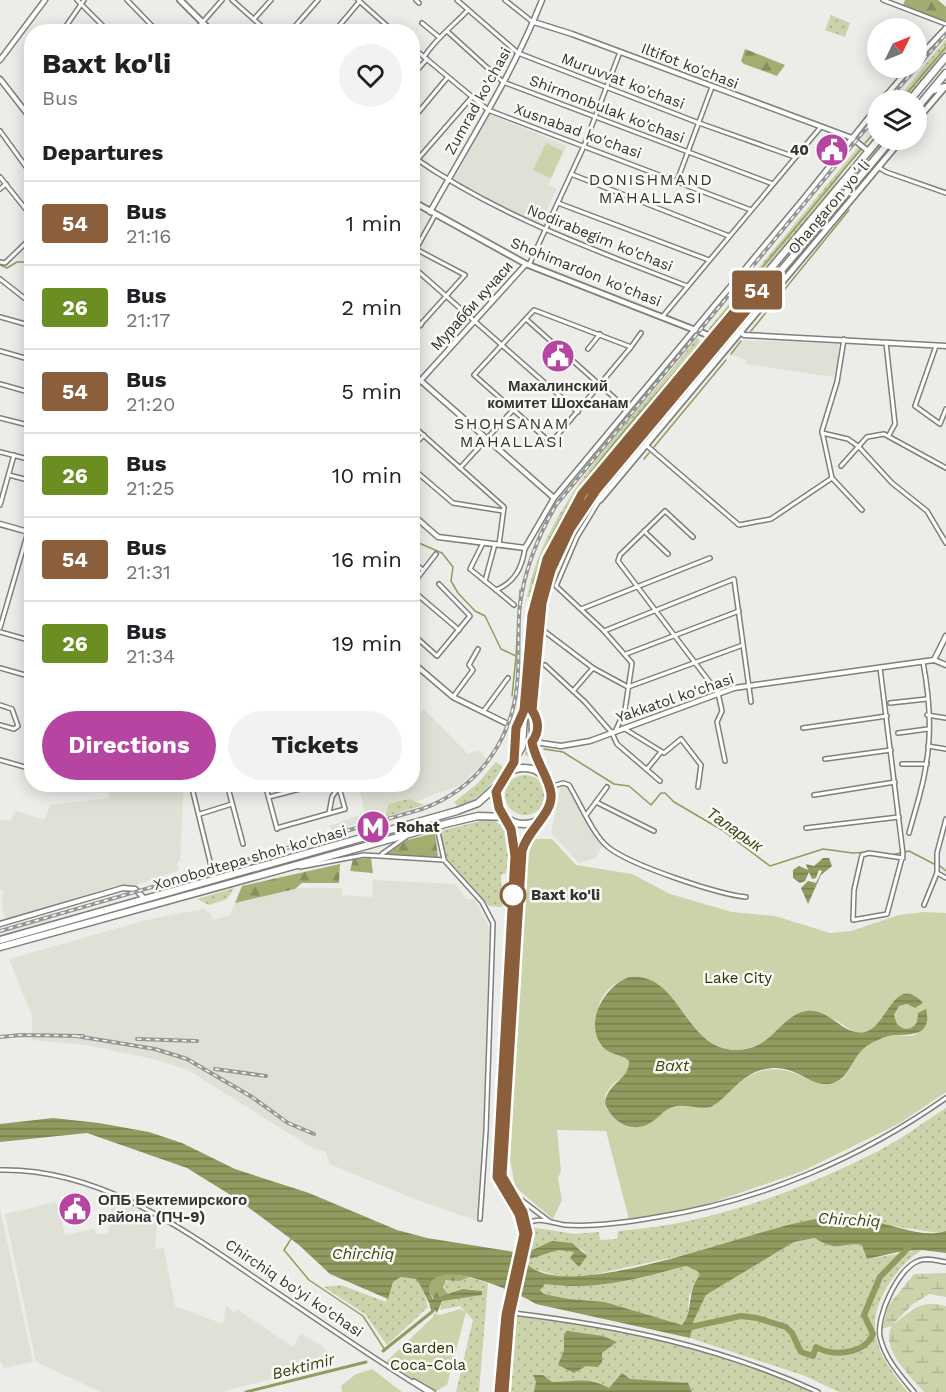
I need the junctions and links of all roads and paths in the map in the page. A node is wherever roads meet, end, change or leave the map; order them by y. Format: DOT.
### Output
graph roads {
  1 [pos="45,0"];
  2 [pos="76,0"];
  3 [pos="127,0"];
  4 [pos="180,0"];
  5 [pos="222,0"];
  6 [pos="232,0"];
  7 [pos="271,0"];
  8 [pos="318,0"];
  9 [pos="359,0"];
  10 [pos="457,0"];
  11 [pos="505,0"];
  12 [pos="542,0"];
  13 [pos="883,0"];
  14 [pos="82,2"];
  15 [pos="468,10"];
  16 [pos="254,19"];
  17 [pos="202,22"];
  18 [pos="534,22"];
  19 [pos="422,23"];
  20 [pos="27,24"];
  21 [pos="67,24"];
  22 [pos="101,24"];
  23 [pos="150,24"];
  24 [pos="259,24"];
  25 [pos="297,24"];
  26 [pos="340,24"];
  27 [pos="385,24"];
  28 [pos="946,26"];
  29 [pos="24,28"];
  30 [pos="448,32"];
  31 [pos="439,37"];
  32 [pos="927,48"];
  33 [pos="620,52"];
  34 [pos="518,53"];
  35 [pos="420,54"];
  36 [pos="946,57"];
  37 [pos="425,58"];
  38 [pos="1,59"];
  39 [pos="420,65"];
  40 [pos="946,73"];
  41 [pos="447,78"];
  42 [pos="901,78"];
  43 [pos="0,80"];
  44 [pos="503,82"];
  45 [pos="946,86"];
  46 [pos="606,87"];
  47 [pos="712,87"];
  48 [pos="891,90"];
  49 [pos="918,90"];
  50 [pos="932,90"];
  51 [pos="927,96"];
  52 [pos="471,99"];
  53 [pos="927,108"];
  54 [pos="24,110"];
  55 [pos="420,110"];
  56 [pos="488,110"];
  57 [pos="595,118"];
  58 [pos="867,120"];
  59 [pos="699,123"];
  60 [pos="820,128"];
  61 [pos="0,131"];
  62 [pos="852,138"];
  63 [pos="584,146"];
  64 [pos="883,150"];
  65 [pos="892,150"];
  66 [pos="868,151"];
  67 [pos="688,153"];
  68 [pos="420,157"];
  69 [pos="795,158"];
  70 [pos="420,160"];
  71 [pos="24,164"];
  72 [pos="878,167"];
  73 [pos="571,174"];
  74 [pos="0,177"];
  75 [pos="448,181"];
  76 [pos="676,181"];
  77 [pos="6,184"];
  78 [pos="773,184"];
  79 [pos="0,189"];
  80 [pos="946,193"];
  81 [pos="558,203"];
  82 [pos="420,206"];
  83 [pos="24,207"];
  84 [pos="751,210"];
  85 [pos="432,214"];
  86 [pos="546,232"];
  87 [pos="729,236"];
  88 [pos="420,237"];
  89 [pos="24,245"];
  90 [pos="420,251"];
  91 [pos="790,259"];
  92 [pos="709,261"];
  93 [pos="0,262"];
  94 [pos="528,264"];
  95 [pos="792,270"];
  96 [pos="420,274"];
  97 [pos="0,279"];
  98 [pos="687,286"];
  99 [pos="755,287"];
  100 [pos="761,293"];
  101 [pos="446,296"];
  102 [pos="24,298"];
  103 [pos="663,316"];
  104 [pos="0,317"];
  105 [pos="526,319"];
  106 [pos="474,321"];
  107 [pos="24,324"];
  108 [pos="421,325"];
  109 [pos="695,330"];
  110 [pos="740,332"];
  111 [pos="641,333"];
  112 [pos="600,334"];
  113 [pos="712,338"];
  114 [pos="844,339"];
  115 [pos="721,341"];
  116 [pos="886,341"];
  117 [pos="502,345"];
  118 [pos="936,346"];
  119 [pos="946,346"];
  120 [pos="632,348"];
  121 [pos="588,349"];
  122 [pos="0,351"];
  123 [pos="24,358"];
  124 [pos="421,381"];
  125 [pos="0,384"];
  126 [pos="600,385"];
  127 [pos="24,391"];
  128 [pos="666,393"];
  129 [pos="673,399"];
  130 [pos="946,409"];
  131 [pos="513,410"];
  132 [pos="628,410"];
  133 [pos="578,412"];
  134 [pos="0,418"];
  135 [pos="24,424"];
  136 [pos="420,432"];
  137 [pos="822,433"];
  138 [pos="424,435"];
  139 [pos="889,435"];
  140 [pos="487,438"];
  141 [pos="420,439"];
  142 [pos="646,445"];
  143 [pos="859,447"];
  144 [pos="0,452"];
  145 [pos="14,455"];
  146 [pos="24,458"];
  147 [pos="841,466"];
  148 [pos="460,468"];
  149 [pos="946,468"];
  150 [pos="9,475"];
  151 [pos="420,475"];
  152 [pos="832,478"];
  153 [pos="24,479"];
  154 [pos="2,488"];
  155 [pos="554,498"];
  156 [pos="600,500"];
  157 [pos="586,504"];
  158 [pos="0,505"];
  159 [pos="862,510"];
  160 [pos="503,511"];
  161 [pos="420,521"];
  162 [pos="0,524"];
  163 [pos="24,530"];
  164 [pos="644,531"];
  165 [pos="693,537"];
  166 [pos="483,543"];
  167 [pos="946,543"];
  168 [pos="497,545"];
  169 [pos="525,548"];
  170 [pos="24,552"];
  171 [pos="436,554"];
  172 [pos="668,554"];
  173 [pos="710,558"];
  174 [pos="420,568"];
  175 [pos="423,570"];
  176 [pos="420,574"];
  177 [pos="484,581"];
  178 [pos="439,584"];
  179 [pos="546,586"];
  180 [pos="556,586"];
  181 [pos="638,588"];
  182 [pos="496,590"];
  183 [pos="420,597"];
  184 [pos="514,605"];
  185 [pos="581,609"];
  186 [pos="739,611"];
  187 [pos="658,612"];
  188 [pos="538,627"];
  189 [pos="0,630"];
  190 [pos="459,630"];
  191 [pos="604,631"];
  192 [pos="676,636"];
  193 [pos="946,636"];
  194 [pos="24,638"];
  195 [pos="420,641"];
  196 [pos="743,645"];
  197 [pos="478,650"];
  198 [pos="626,654"];
  199 [pos="934,660"];
  200 [pos="923,662"];
  201 [pos="696,663"];
  202 [pos="545,664"];
  203 [pos="946,665"];
  204 [pos="0,668"];
  205 [pos="593,668"];
  206 [pos="880,668"];
  207 [pos="420,669"];
  208 [pos="24,675"];
  209 [pos="508,678"];
  210 [pos="749,686"];
  211 [pos="628,687"];
  212 [pos="572,692"];
  213 [pos="718,693"];
  214 [pos="453,696"];
  215 [pos="927,699"];
  216 [pos="751,702"];
  217 [pos="890,703"];
  218 [pos="0,705"];
  219 [pos="524,710"];
  220 [pos="482,713"];
  221 [pos="927,715"];
  222 [pos="887,716"];
  223 [pos="946,718"];
  224 [pos="0,725"];
  225 [pos="516,728"];
  226 [pos="802,728"];
  227 [pos="624,729"];
  228 [pos="927,729"];
  229 [pos="614,733"];
  230 [pos="898,733"];
  231 [pos="532,742"];
  232 [pos="928,746"];
  233 [pos="946,748"];
  234 [pos="891,750"];
  235 [pos="661,752"];
  236 [pos="825,759"];
  237 [pos="0,760"];
  238 [pos="725,761"];
  239 [pos="514,762"];
  240 [pos="902,764"];
  241 [pos="927,765"];
  242 [pos="24,767"];
  243 [pos="647,770"];
  244 [pos="504,777"];
  245 [pos="543,777"];
  246 [pos="660,781"];
  247 [pos="895,782"];
  248 [pos="499,784"];
  249 [pos="607,787"];
  250 [pos="698,787"];
  251 [pos="550,788"];
  252 [pos="193,792"];
  253 [pos="228,792"];
  254 [pos="267,792"];
  255 [pos="290,792"];
  256 [pos="335,792"];
  257 [pos="340,792"];
  258 [pos="814,795"];
  259 [pos="269,798"];
  260 [pos="596,802"];
  261 [pos="232,804"];
  262 [pos="329,813"];
  263 [pos="200,814"];
  264 [pos="586,814"];
  265 [pos="490,815"];
  266 [pos="505,817"];
  267 [pos="898,817"];
  268 [pos="946,819"];
  269 [pos="538,820"];
  270 [pos="437,826"];
  271 [pos="806,828"];
  272 [pos="654,831"];
  273 [pos="412,832"];
  274 [pos="909,833"];
  275 [pos="513,838"];
  276 [pos="243,844"];
  277 [pos="380,855"];
  278 [pos="903,856"];
  279 [pos="444,860"];
  280 [pos="287,864"];
  281 [pos="937,873"];
  282 [pos="946,878"];
  283 [pos="214,880"];
  284 [pos="746,897"];
  285 [pos="146,899"];
  286 [pos="924,905"];
  287 [pos="0,924"];
  288 [pos="0,940"];
  289 [pos="0,947"];
  290 [pos="946,1098"];
  291 [pos="0,1170"];
  292 [pos="513,1194"];
  293 [pos="480,1219"];
  294 [pos="550,1222"];
  295 [pos="527,1225"];
  296 [pos="525,1245"];
  297 [pos="946,1262"];
  298 [pos="513,1313"];
  299 [pos="430,1392"];
  300 [pos="502,1392"];
  301 [pos="818,1392"];
  302 [pos="914,1392"];
  1 -- 20 [label="street"];
  2 -- 14 [label="street"];
  3 -- 23 [label="street"];
  4 -- 17 [label="main road"];
  5 -- 17 [label="street"];
  6 -- 16 [label="street"];
  7 -- 16 [label="street"];
  8 -- 25 [label="street"];
  9 -- 26 [label="street"];
  9 -- 27 [label="street"];
  10 -- 15 [label="street, Muruvvat ko'chasi"];
  11 -- 18 [label="street, Iltifot ko'chasi"];
  12 -- 18 [label="street, Zumrad ko'chasi"];
  13 -- 28 [label="street"];
  14 -- 21 [label="street"];
  14 -- 22 [label="street"];
  15 -- 30 [label="street"];
  15 -- 34 [label="street, Muruvvat ko'chasi"];
  16 -- 24 [label="street"];
  18 -- 33 [label="street, Iltifot ko'chasi"];
  18 -- 34 [label="street, Zumrad ko'chasi"];
  19 -- 31 [label="street"];
  28 -- 32 [label="street"];
  29 -- 38 [label="street"];
  30 -- 31 [label="street"];
  30 -- 44 [label="street, Shirmonbulak ko'chasi"];
  31 -- 37 [label="street"];
  33 -- 46 [label="street"];
  33 -- 47 [label="street, Iltifot ko'chasi"];
  34 -- 44 [label="street, Zumrad ko'chasi"];
  34 -- 46 [label="street, Muruvvat ko'chasi"];
  35 -- 37 [label="street, Xusnabad ko'chasi"];
  36 -- 49 [label="highway"];
  37 -- 39 [label="street"];
  37 -- 41 [label="street, Xusnabad ko'chasi"];
  40 -- 50 [label="highway"];
  41 -- 52 [label="street, Xusnabad ko'chasi"];
  41 -- 55 [label="street"];
  42 -- 48 [label="street"];
  43 -- 54 [label="street"];
  44 -- 56 [label="street, Zumrad ko'chasi"];
  44 -- 57 [label="street, Shirmonbulak ko'chasi"];
  45 -- 50 [label="highway"];
  45 -- 53 [label="main road"];
  46 -- 57 [label="street"];
  46 -- 59 [label="street, Muruvvat ko'chasi"];
  47 -- 59 [label="street"];
  47 -- 60 [label="street, Iltifot ko'chasi"];
  50 -- 51 [label="highway"];
  52 -- 56 [label="street, Xusnabad ko'chasi"];
  52 -- 68 [label="street"];
  56 -- 63 [label="street, Xusnabad ko'chasi"];
  56 -- 75 [label="street, Zumrad ko'chasi"];
  57 -- 63 [label="street"];
  57 -- 67 [label="street, Shirmonbulak ko'chasi"];
  58 -- 62 [label="street"];
  59 -- 67 [label="street"];
  59 -- 69 [label="street, Muruvvat ko'chasi"];
  60 -- 62 [label="street, Iltifot ko'chasi"];
  60 -- 69 [label="street"];
  61 -- 71 [label="street"];
  62 -- 66 [label="street, Iltifot ko'chasi"];
  62 -- 109 [label="street"];
  63 -- 73 [label="street"];
  63 -- 76 [label="street, Xusnabad ko'chasi"];
  64 -- 91 [label="highway, Ohangaron yoʻli"];
  65 -- 72 [label="main road, Ohangaron yoʻli"];
  66 -- 99 [label="highway, Ohangaron yoʻli"];
  67 -- 76 [label="street"];
  67 -- 78 [label="street, Shirmonbulak ko'chasi"];
  69 -- 78 [label="street"];
  70 -- 75 [label="street, Nodirabegim ko'chasi"];
  72 -- 80 [label="street"];
  72 -- 95 [label="main road, Ohangaron yoʻli"];
  73 -- 81 [label="street"];
  73 -- 87 [label="street"];
  74 -- 77 [label="street"];
  75 -- 85 [label="street, Zumrad ko'chasi"];
  75 -- 86 [label="street, Nodirabegim ko'chasi"];
  76 -- 84 [label="street, Xusnabad ko'chasi"];
  77 -- 79 [label="street"];
  77 -- 83 [label="street"];
  78 -- 84 [label="street"];
  81 -- 86 [label="street"];
  81 -- 92 [label="street"];
  82 -- 85 [label="main road, Shohimardon ko'chasi"];
  84 -- 87 [label="street"];
  85 -- 88 [label="street"];
  85 -- 94 [label="main road, Shohimardon ko'chasi"];
  86 -- 94 [label="street"];
  86 -- 98 [label="street, Nodirabegim ko'chasi"];
  87 -- 92 [label="street"];
  89 -- 93 [label="street"];
  90 -- 101 [label="street"];
  91 -- 95 [label="highway"];
  91 -- 100 [label="highway, Ohangaron yoʻli"];
  92 -- 98 [label="street"];
  94 -- 103 [label="main road, Shohimardon ko'chasi"];
  94 -- 106 [label="street, Мурабби кучаси"];
  95 -- 110 [label="main road, Ohangaron yoʻli"];
  96 -- 101 [label="street"];
  97 -- 102 [label="street"];
  98 -- 103 [label="street"];
  99 -- 100 [label="highway"];
  99 -- 113 [label="highway, Ohangaron yoʻli"];
  100 -- 115 [label="highway, Ohangaron yoʻli"];
  101 -- 106 [label="street"];
  101 -- 108 [label="street"];
  103 -- 109 [label="main road, Shohimardon ko'chasi"];
  104 -- 107 [label="street"];
  105 -- 112 [label="street"];
  105 -- 117 [label="street"];
  105 -- 126 [label="street"];
  106 -- 117 [label="street"];
  106 -- 124 [label="street, Мурабби кучаси"];
  109 -- 113 [label="main road, Shohimardon ko'chasi"];
  109 -- 132 [label="street"];
  110 -- 114 [label="street"];
  110 -- 142 [label="main road, Ohangaron yoʻli"];
  111 -- 120 [label="street"];
  112 -- 120 [label="street"];
  112 -- 121 [label="street"];
  113 -- 115 [label="highway, Shohimardon ko'chasi"];
  113 -- 128 [label="highway, Ohangaron yoʻli"];
  114 -- 116 [label="street"];
  114 -- 137 [label="street"];
  115 -- 129 [label="highway, Ohangaron yoʻli"];
  116 -- 118 [label="street"];
  116 -- 139 [label="street"];
  117 -- 131 [label="street"];
  117 -- 133 [label="street"];
  118 -- 119 [label="street"];
  118 -- 130 [label="street"];
  120 -- 126 [label="street"];
  122 -- 123 [label="street"];
  124 -- 140 [label="street"];
  125 -- 127 [label="street"];
  126 -- 132 [label="street"];
  126 -- 133 [label="street"];
  128 -- 129 [label="highway"];
  128 -- 219 [label="highway, Ohangaron yoʻli"];
  129 -- 157 [label="highway, Ohangaron yoʻli"];
  131 -- 133 [label="street"];
  131 -- 140 [label="street"];
  132 -- 155 [label="street"];
  134 -- 135 [label="street"];
  136 -- 138 [label="street"];
  137 -- 143 [label="street"];
  137 -- 152 [label="street"];
  138 -- 141 [label="street"];
  138 -- 148 [label="street"];
  139 -- 143 [label="street"];
  139 -- 149 [label="street"];
  140 -- 148 [label="street"];
  140 -- 155 [label="street"];
  142 -- 152 [label="street"];
  142 -- 156 [label="main road, Ohangaron yoʻli"];
  143 -- 147 [label="street"];
  143 -- 167 [label="street"];
  144 -- 145 [label="street"];
  145 -- 146 [label="street"];
  145 -- 150 [label="street"];
  148 -- 160 [label="street"];
  150 -- 153 [label="street"];
  150 -- 154 [label="street"];
  151 -- 160 [label="street"];
  152 -- 159 [label="street"];
  154 -- 158 [label="street"];
  155 -- 169 [label="street"];
  156 -- 157 [label="main road"];
  156 -- 180 [label="street"];
  157 -- 179 [label="highway, Ohangaron yoʻli"];
  160 -- 168 [label="street"];
  161 -- 166 [label="street"];
  162 -- 163 [label="street"];
  164 -- 165 [label="street"];
  164 -- 172 [label="street"];
  164 -- 181 [label="street"];
  166 -- 168 [label="street"];
  166 -- 177 [label="street"];
  168 -- 169 [label="street"];
  168 -- 177 [label="street"];
  169 -- 182 [label="street"];
  170 -- 189 [label="street"];
  171 -- 175 [label="street"];
  173 -- 181 [label="street"];
  174 -- 175 [label="street"];
  175 -- 176 [label="street"];
  177 -- 182 [label="street"];
  178 -- 190 [label="street"];
  179 -- 180 [label="street"];
  179 -- 188 [label="highway, Ohangaron yoʻli"];
  180 -- 185 [label="street"];
  181 -- 185 [label="street"];
  181 -- 187 [label="street"];
  182 -- 184 [label="street"];
  183 -- 190 [label="street"];
  185 -- 191 [label="street"];
  186 -- 187 [label="street"];
  186 -- 192 [label="street"];
  186 -- 196 [label="street"];
  187 -- 191 [label="street"];
  187 -- 192 [label="street"];
  188 -- 205 [label="street"];
  188 -- 231 [label="highway, Ohangaron yoʻli"];
  189 -- 194 [label="street"];
  190 -- 195 [label="street"];
  191 -- 198 [label="street"];
  192 -- 198 [label="street"];
  192 -- 201 [label="street"];
  193 -- 199 [label="street"];
  196 -- 201 [label="street"];
  196 -- 210 [label="street"];
  197 -- 214 [label="street"];
  198 -- 211 [label="street"];
  199 -- 200 [label="street, Yakkatol ko'chasi"];
  199 -- 203 [label="street"];
  200 -- 206 [label="street, Yakkatol ko'chasi"];
  200 -- 215 [label="street"];
  201 -- 211 [label="street"];
  201 -- 213 [label="street"];
  202 -- 212 [label="street"];
  204 -- 208 [label="street"];
  205 -- 211 [label="street"];
  205 -- 212 [label="street"];
  206 -- 210 [label="street, Yakkatol ko'chasi"];
  206 -- 222 [label="street"];
  207 -- 214 [label="street"];
  209 -- 220 [label="street"];
  210 -- 213 [label="street, Yakkatol ko'chasi"];
  210 -- 216 [label="street"];
  211 -- 229 [label="street"];
  212 -- 229 [label="street"];
  213 -- 227 [label="street, Yakkatol ko'chasi"];
  213 -- 238 [label="street"];
  214 -- 220 [label="street"];
  215 -- 217 [label="street"];
  215 -- 221 [label="street"];
  218 -- 224 [label="street"];
  219 -- 225 [label="street"];
  219 -- 239 [label="highway, Ohangaron yoʻli"];
  220 -- 225 [label="street"];
  221 -- 223 [label="street"];
  221 -- 228 [label="street"];
  222 -- 226 [label="street"];
  222 -- 234 [label="street"];
  225 -- 239 [label="street"];
  227 -- 229 [label="street, Yakkatol ko'chasi"];
  227 -- 235 [label="street"];
  228 -- 230 [label="street"];
  228 -- 232 [label="street"];
  229 -- 231 [label="street, Yakkatol ko'chasi"];
  229 -- 243 [label="street"];
  231 -- 245 [label="highway, Ohangaron yoʻli"];
  232 -- 233 [label="street"];
  232 -- 241 [label="street"];
  234 -- 236 [label="street"];
  234 -- 247 [label="street"];
  235 -- 243 [label="street"];
  235 -- 250 [label="street"];
  237 -- 242 [label="street"];
  239 -- 244 [label="highway, Ohangaron yoʻli"];
  240 -- 241 [label="street"];
  241 -- 274 [label="street"];
  243 -- 246 [label="street"];
  244 -- 245 [label="highway"];
  244 -- 248 [label="highway"];
  245 -- 251 [label="highway"];
  247 -- 258 [label="street"];
  247 -- 267 [label="street"];
  248 -- 266 [label="highway"];
  248 -- 280 [label="highway, Xonobodtepa shoh ko'chasi"];
  249 -- 260 [label="street"];
  251 -- 264 [label="street"];
  251 -- 269 [label="highway"];
  252 -- 263 [label="street"];
  253 -- 261 [label="street"];
  254 -- 259 [label="street"];
  255 -- 259 [label="street"];
  256 -- 262 [label="street"];
  257 -- 262 [label="street"];
  259 -- 262 [label="street"];
  260 -- 264 [label="street"];
  260 -- 272 [label="street"];
  261 -- 263 [label="street"];
  261 -- 276 [label="street"];
  263 -- 283 [label="street"];
  264 -- 284 [label="street"];
  265 -- 266 [label="highway, Xonobodtepa shoh ko'chasi"];
  265 -- 270 [label="highway, Xonobodtepa shoh ko'chasi"];
  265 -- 275 [label="highway"];
  266 -- 269 [label="highway"];
  266 -- 275 [label="highway"];
  267 -- 271 [label="street"];
  267 -- 278 [label="street"];
  268 -- 281 [label="street"];
  269 -- 292 [label="highway"];
  270 -- 273 [label="highway, Xonobodtepa shoh ko'chasi"];
  270 -- 279 [label="street"];
  273 -- 277 [label="street"];
  273 -- 280 [label="highway, Xonobodtepa shoh ko'chasi"];
  275 -- 296 [label="highway"];
  277 -- 279 [label="street"];
  277 -- 280 [label="street"];
  278 -- 278 [label="street"];
  279 -- 293 [label="street"];
  280 -- 283 [label="highway, Xonobodtepa shoh ko'chasi"];
  280 -- 289 [label="highway, Xonobodtepa shoh ko'chasi"];
  281 -- 282 [label="street"];
  281 -- 286 [label="street"];
  283 -- 285 [label="highway, Xonobodtepa shoh ko'chasi"];
  285 -- 287 [label="street"];
  285 -- 288 [label="highway, Xonobodtepa shoh ko'chasi"];
  290 -- 294 [label="street"];
  291 -- 299 [label="street, Chirchiq bo'yi ko'chasi"];
  292 -- 294 [label="street"];
  292 -- 295 [label="highway"];
  294 -- 295 [label="street"];
  295 -- 296 [label="highway"];
  296 -- 300 [label="highway"];
  297 -- 302 [label="street"];
  298 -- 301 [label="street"];
}
